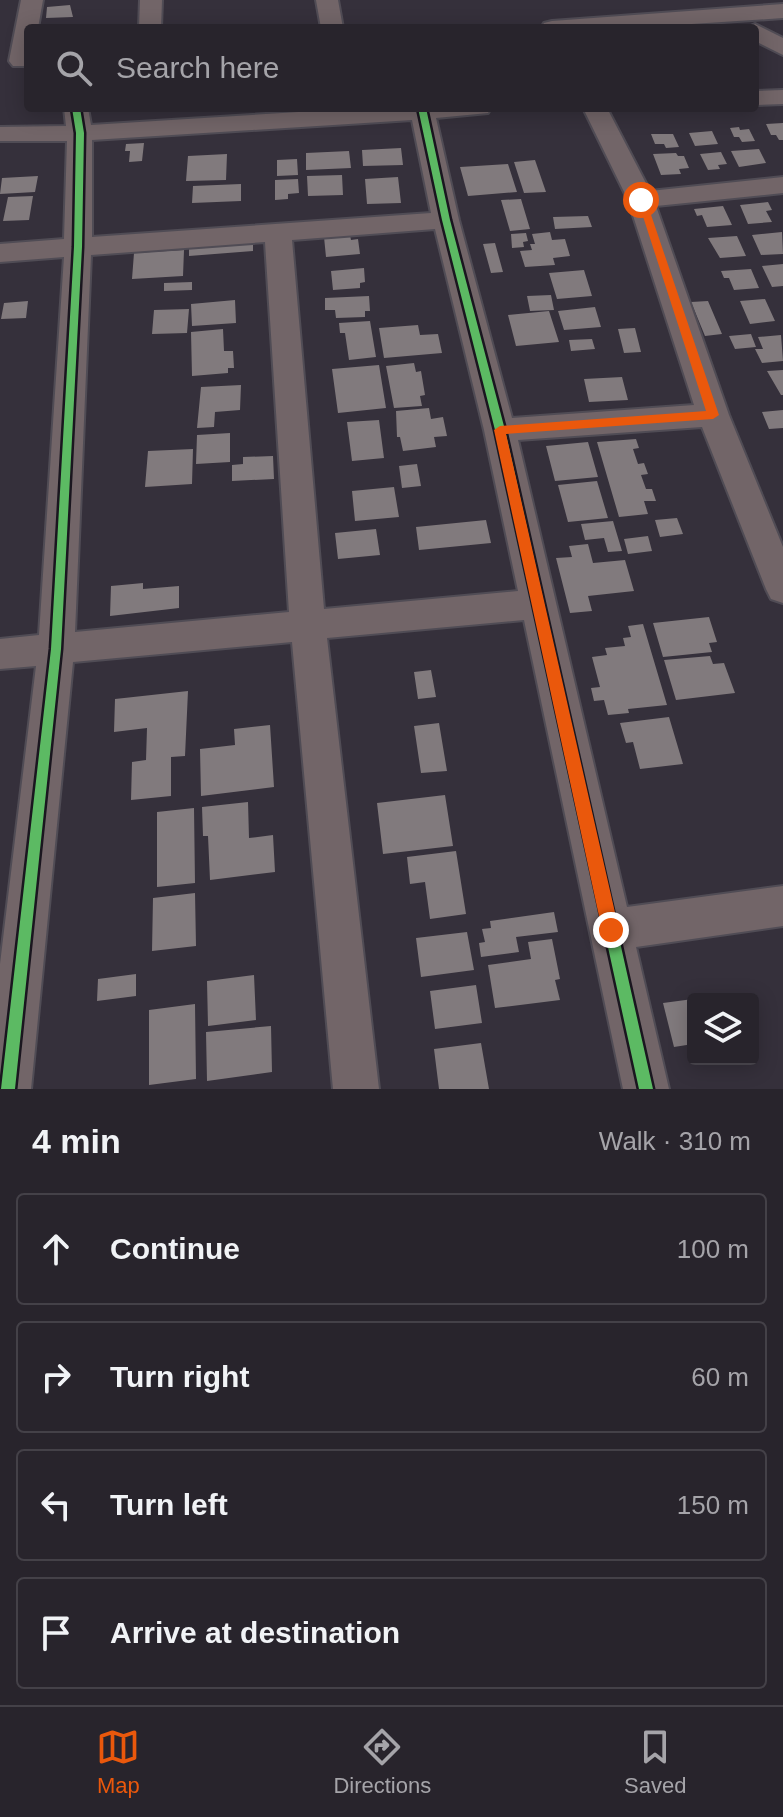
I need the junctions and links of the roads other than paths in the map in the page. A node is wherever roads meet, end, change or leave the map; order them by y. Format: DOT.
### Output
graph roads {
  1 [pos="32,0"];
  2 [pos="151,0"];
  3 [pos="327,0"];
  4 [pos="543,0"];
  5 [pos="783,11"];
  6 [pos="744,18"];
  7 [pos="26,24"];
  8 [pos="150,24"];
  9 [pos="331,24"];
  10 [pos="552,24"];
  11 [pos="630,24"];
  12 [pos="24,30"];
  13 [pos="759,30"];
  14 [pos="783,48"];
  15 [pos="16,61"];
  16 [pos="783,97"];
  17 [pos="759,98"];
  18 [pos="328,112"];
  19 [pos="423,112"];
  20 [pos="597,112"];
  21 [pos="78,120"];
  22 [pos="0,134"];
  23 [pos="783,185"];
  24 [pos="641,200"];
  25 [pos="446,220"];
  26 [pos="278,233"];
  27 [pos="78,247"];
  28 [pos="0,253"];
  29 [pos="713,415"];
  30 [pos="500,430"];
  31 [pos="783,589"];
  32 [pos="537,604"];
  33 [pos="308,625"];
  34 [pos="56,649"];
  35 [pos="0,654"];
  36 [pos="783,906"];
  37 [pos="611,930"];
  38 [pos="8,1089"];
  39 [pos="356,1089"];
  40 [pos="646,1089"];
  1 -- 7 [label="street"];
  2 -- 8 [label="street"];
  3 -- 9 [label="street"];
  4 -- 10 [label="street"];
  5 -- 6 [label="street"];
  6 -- 11 [label="street"];
  12 -- 15 [label="street"];
  13 -- 14 [label="street"];
  16 -- 17 [label="street"];
  18 -- 21 [label="street"];
  19 -- 25 [label="street"];
  20 -- 24 [label="street"];
  21 -- 22 [label="street"];
  21 -- 27 [label="street"];
  23 -- 24 [label="street"];
  24 -- 29 [label="street"];
  25 -- 26 [label="street"];
  25 -- 30 [label="street"];
  26 -- 27 [label="street"];
  26 -- 33 [label="street"];
  27 -- 28 [label="street"];
  27 -- 34 [label="street"];
  29 -- 30 [label="street"];
  29 -- 31 [label="street"];
  30 -- 32 [label="street"];
  32 -- 33 [label="street"];
  32 -- 37 [label="street"];
  33 -- 34 [label="street"];
  33 -- 39 [label="street"];
  34 -- 35 [label="street"];
  34 -- 38 [label="street"];
  36 -- 37 [label="street"];
  37 -- 40 [label="street"];
}
